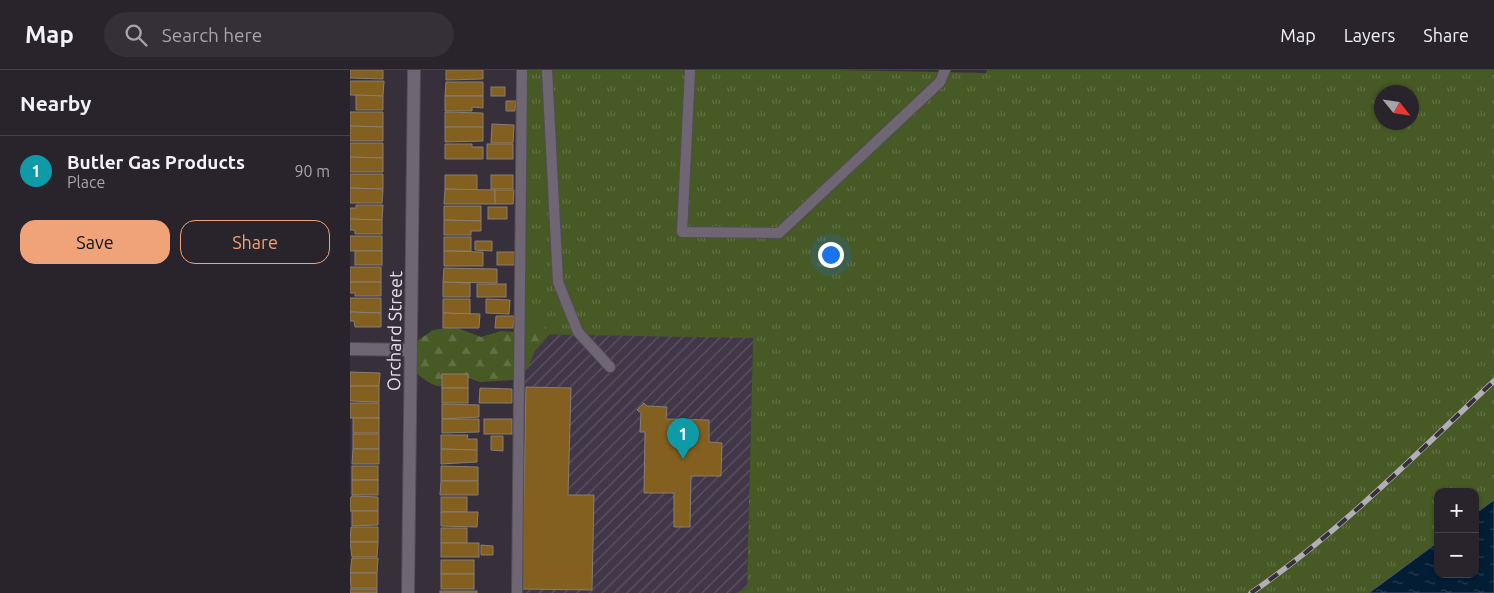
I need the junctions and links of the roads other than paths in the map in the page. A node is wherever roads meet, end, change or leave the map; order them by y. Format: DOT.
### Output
graph roads {
  1 [pos="414,70"];
  2 [pos="522,70"];
  3 [pos="547,70"];
  4 [pos="690,70"];
  5 [pos="945,70"];
  6 [pos="350,349"];
  7 [pos="411,350"];
  8 [pos="610,367"];
  9 [pos="408,593"];
  10 [pos="517,593"];
  1 -- 7 [label="street, Orchard Street"];
  2 -- 10 [label="lane"];
  3 -- 8 [label="lane"];
  4 -- 5 [label="lane"];
  6 -- 7 [label="street"];
  7 -- 9 [label="street, Orchard Street"];
}
